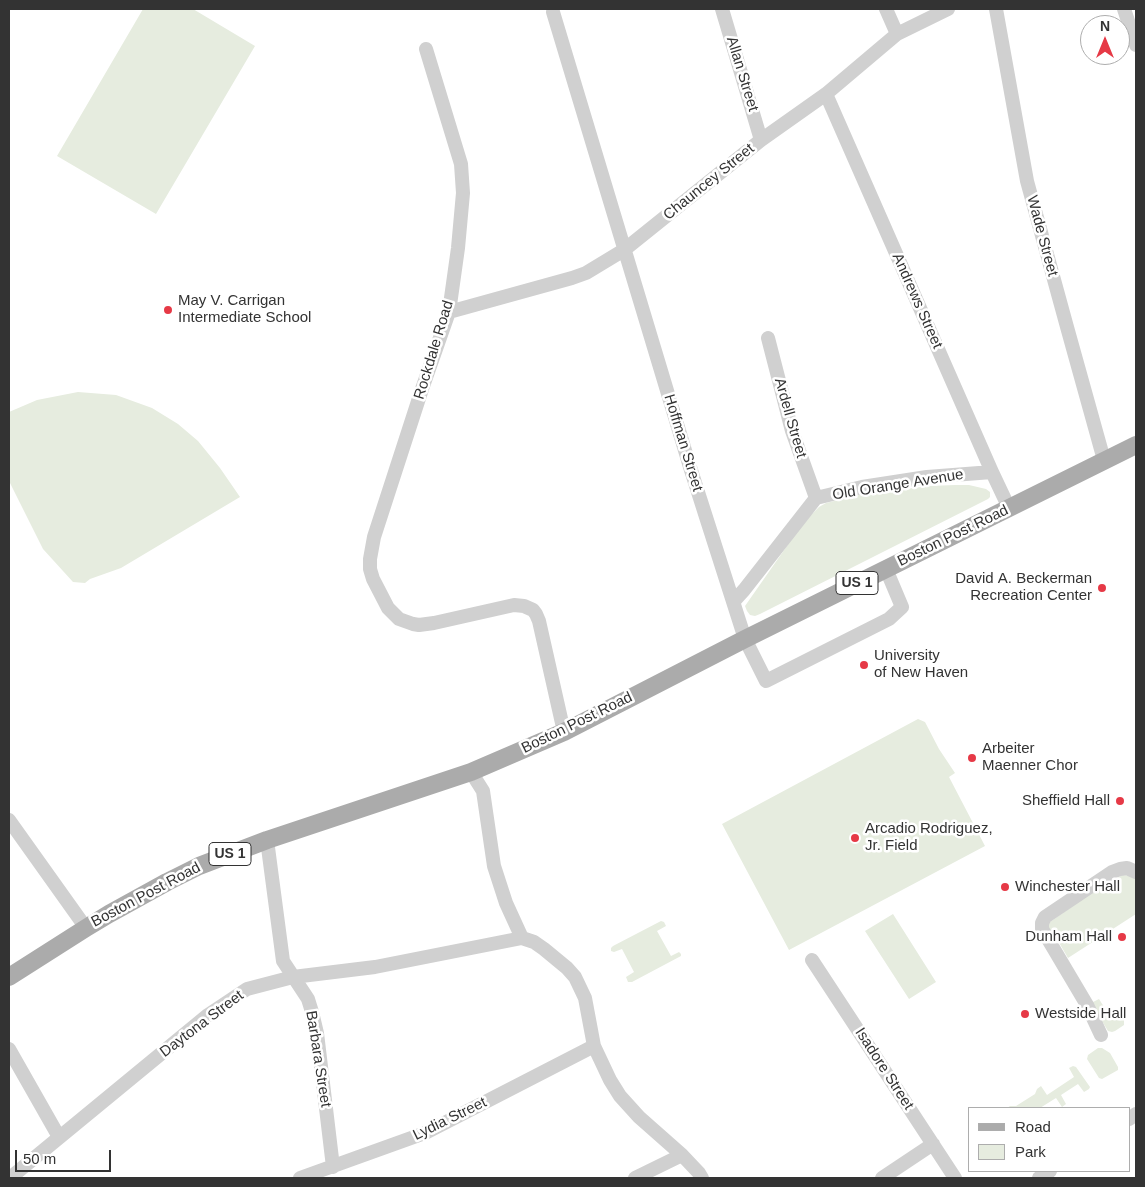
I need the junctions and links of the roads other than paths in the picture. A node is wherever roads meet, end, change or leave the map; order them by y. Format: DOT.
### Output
graph roads {
  1 [pos="722,9"];
  2 [pos="886,9"];
  3 [pos="948,9"];
  4 [pos="996,9"];
  5 [pos="1124,9"];
  6 [pos="554,12"];
  7 [pos="897,34"];
  8 [pos="1136,45"];
  9 [pos="426,49"];
  10 [pos="826,94"];
  11 [pos="761,140"];
  12 [pos="624,250"];
  13 [pos="449,312"];
  14 [pos="768,338"];
  15 [pos="1136,444"];
  16 [pos="1104,460"];
  17 [pos="992,472"];
  18 [pos="816,498"];
  19 [pos="1009,508"];
  20 [pos="886,569"];
  21 [pos="734,601"];
  22 [pos="745,639"];
  23 [pos="564,732"];
  24 [pos="471,772"];
  25 [pos="9,820"];
  26 [pos="267,840"];
  27 [pos="1136,872"];
  28 [pos="86,928"];
  29 [pos="522,938"];
  30 [pos="812,960"];
  31 [pos="9,977"];
  32 [pos="293,977"];
  33 [pos="1100,1034"];
  34 [pos="594,1046"];
  35 [pos="9,1049"];
  36 [pos="59,1137"];
  37 [pos="933,1144"];
  38 [pos="682,1155"];
  39 [pos="333,1167"];
  40 [pos="12,1178"];
  41 [pos="300,1178"];
  42 [pos="635,1178"];
  43 [pos="702,1178"];
  44 [pos="882,1178"];
  45 [pos="955,1178"];
  1 -- 11 [label="street, Allan Street"];
  2 -- 7 [label="street"];
  3 -- 7 [label="street, Chauncey Street"];
  4 -- 16 [label="street, Wade Street"];
  5 -- 8 [label="street"];
  6 -- 12 [label="street, Hoffman Street"];
  7 -- 10 [label="street, Chauncey Street"];
  9 -- 13 [label="street, Rockdale Road"];
  10 -- 11 [label="street, Chauncey Street"];
  10 -- 17 [label="street, Andrews Street"];
  11 -- 12 [label="street, Chauncey Street"];
  12 -- 13 [label="street, Chauncey Street"];
  12 -- 21 [label="street, Hoffman Street"];
  13 -- 23 [label="street, Rockdale Road"];
  14 -- 18 [label="street, Ardell Street"];
  15 -- 16 [label="main road, Boston Post Road / US 1"];
  16 -- 19 [label="main road, Boston Post Road / US 1"];
  17 -- 18 [label="street, Old Orange Avenue"];
  17 -- 19 [label="street, Andrews Street"];
  18 -- 21 [label="street, Old Orange Avenue"];
  19 -- 20 [label="main road, Boston Post Road / US 1"];
  20 -- 22 [label="main road, Boston Post Road / US 1"];
  20 -- 22 [label="street, Hoffman Street"];
  21 -- 22 [label="street, Hoffman Street"];
  22 -- 23 [label="main road, Boston Post Road / US 1"];
  23 -- 24 [label="main road, Boston Post Road / US 1"];
  24 -- 26 [label="main road, Boston Post Road / US 1"];
  24 -- 29 [label="street"];
  25 -- 28 [label="street"];
  26 -- 28 [label="main road, Boston Post Road / US 1"];
  26 -- 32 [label="street, Barbara Street"];
  27 -- 33 [label="street"];
  28 -- 31 [label="main road, Boston Post Road / US 1"];
  29 -- 32 [label="street, Daytona Street"];
  29 -- 34 [label="street"];
  30 -- 37 [label="street, Isadore Street"];
  32 -- 36 [label="street, Daytona Street"];
  32 -- 39 [label="street, Barbara Street"];
  34 -- 38 [label="street"];
  34 -- 39 [label="street, Lydia Street"];
  35 -- 36 [label="street"];
  36 -- 40 [label="street, Daytona Street"];
  37 -- 44 [label="street"];
  37 -- 45 [label="street, Isadore Street"];
  38 -- 42 [label="street"];
  38 -- 43 [label="street"];
  39 -- 41 [label="street, Lydia Street"];
}
